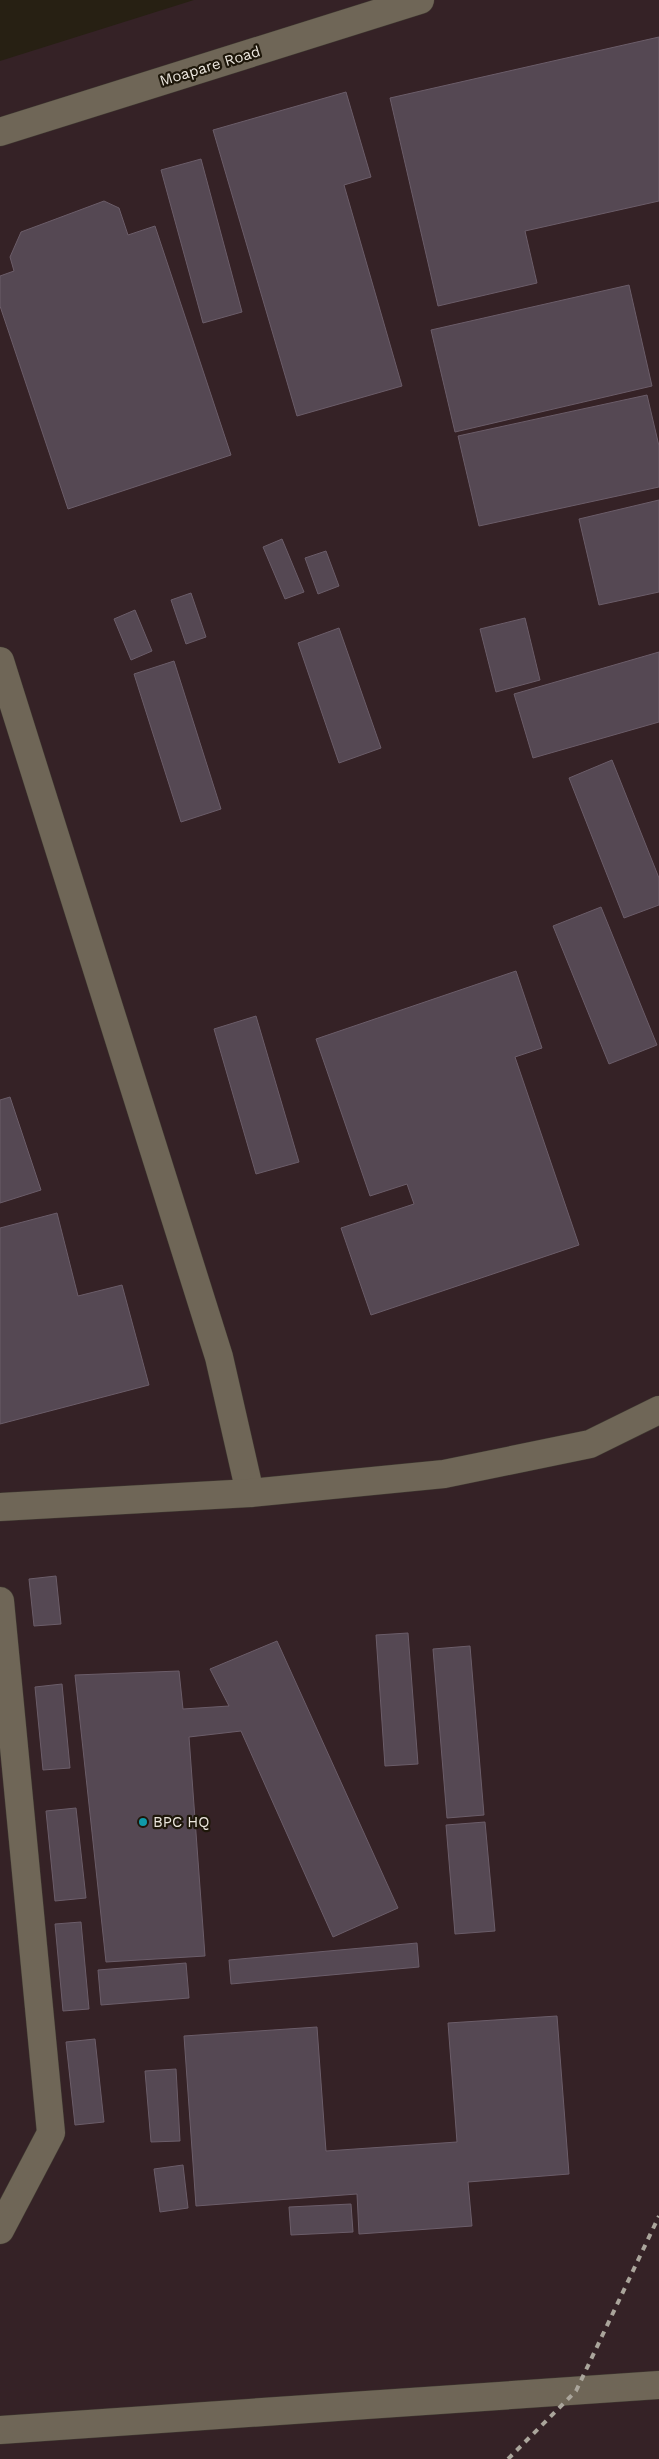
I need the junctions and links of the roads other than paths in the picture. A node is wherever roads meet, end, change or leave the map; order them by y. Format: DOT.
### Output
graph roads {
  1 [pos="420,0"];
  2 [pos="0,132"];
  3 [pos="0,661"];
  4 [pos="659,1410"];
  5 [pos="250,1493"];
  6 [pos="0,1507"];
  7 [pos="0,1601"];
  8 [pos="11,1851"];
  9 [pos="0,2230"];
  10 [pos="659,2386"];
  11 [pos="0,2430"];
  1 -- 2 [label="street, Moapare Road"];
  3 -- 5 [label="street"];
  4 -- 5 [label="street"];
  5 -- 6 [label="street"];
  7 -- 8 [label="street"];
  8 -- 9 [label="street"];
  10 -- 11 [label="street"];
}
